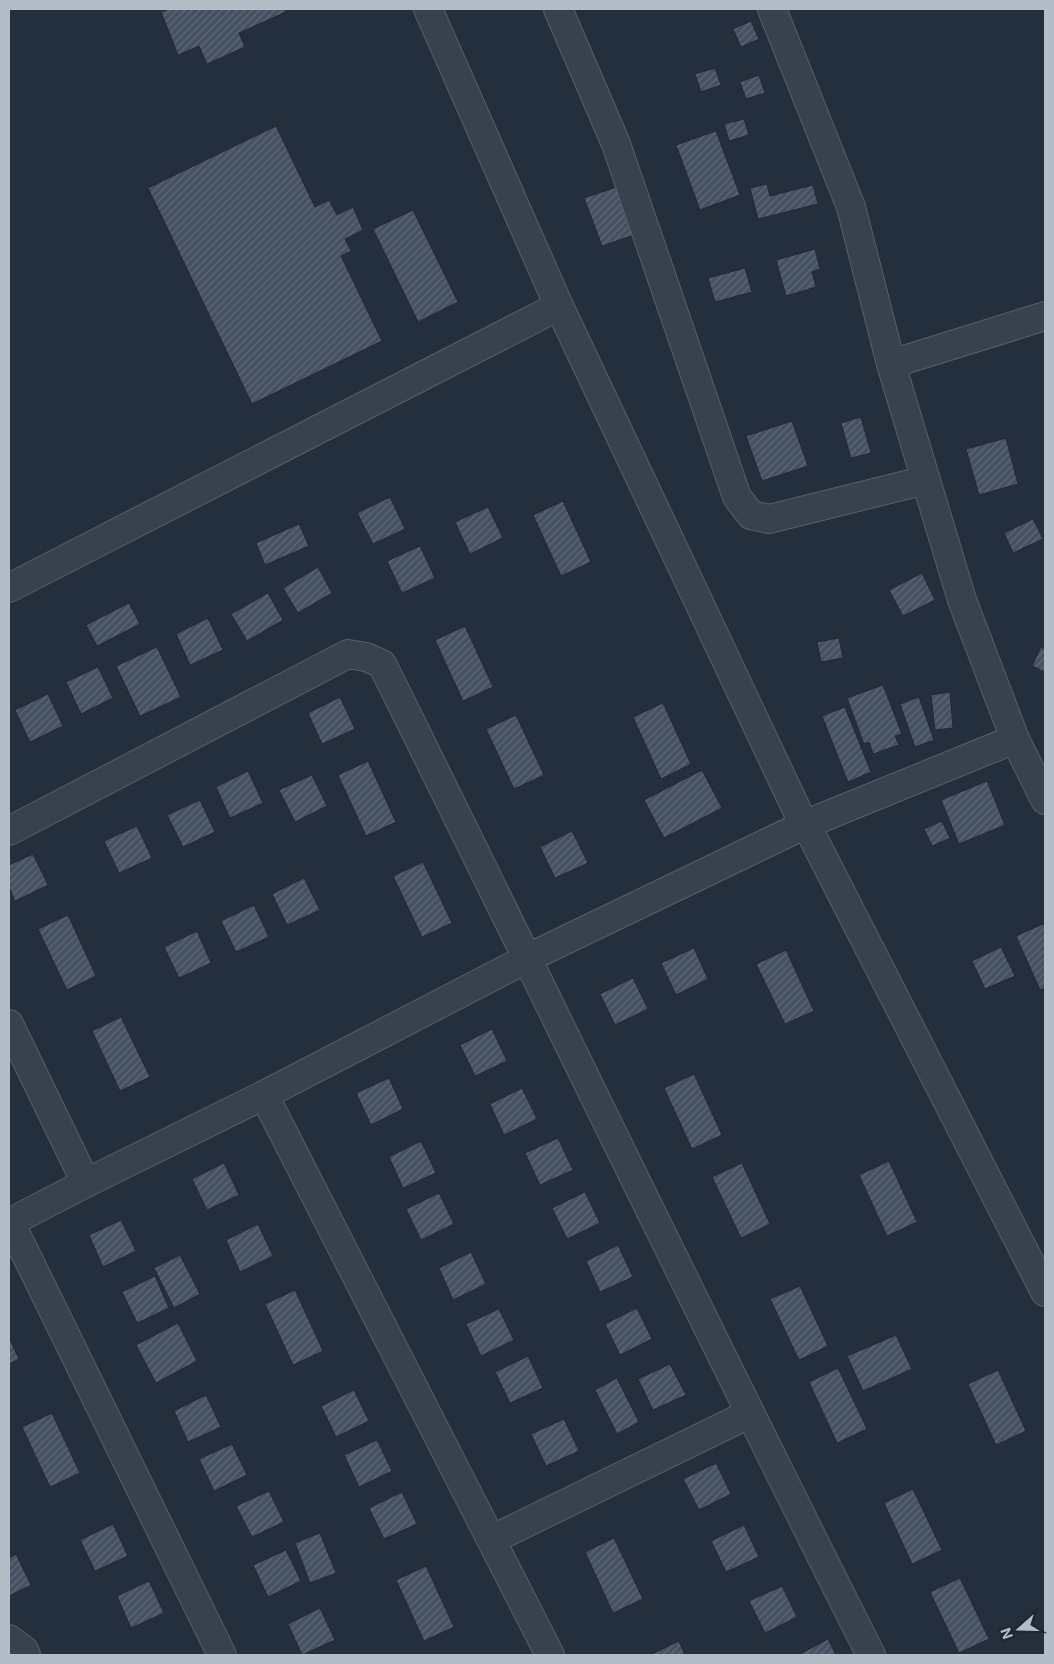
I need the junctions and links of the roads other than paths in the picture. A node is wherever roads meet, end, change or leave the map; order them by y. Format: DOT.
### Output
graph roads {
  1 [pos="428,9"];
  2 [pos="772,9"];
  3 [pos="561,10"];
  4 [pos="559,306"];
  5 [pos="1045,316"];
  6 [pos="891,364"];
  7 [pos="926,480"];
  8 [pos="9,588"];
  9 [pos="1015,739"];
  10 [pos="1045,800"];
  11 [pos="804,825"];
  12 [pos="9,831"];
  13 [pos="528,958"];
  14 [pos="9,1024"];
  15 [pos="264,1095"];
  16 [pos="86,1183"];
  17 [pos="9,1223"];
  18 [pos="1045,1292"];
  19 [pos="749,1414"];
  20 [pos="491,1540"];
  21 [pos="9,1639"];
  22 [pos="26,1655"];
  23 [pos="222,1655"];
  24 [pos="550,1655"];
  25 [pos="871,1655"];
  1 -- 4 [label="street"];
  2 -- 6 [label="street"];
  3 -- 7 [label="street"];
  4 -- 8 [label="street"];
  4 -- 11 [label="street"];
  5 -- 6 [label="street"];
  6 -- 7 [label="street"];
  7 -- 9 [label="street"];
  9 -- 10 [label="street"];
  9 -- 11 [label="street"];
  11 -- 13 [label="street"];
  11 -- 18 [label="street"];
  12 -- 13 [label="street"];
  13 -- 15 [label="street"];
  13 -- 19 [label="street"];
  14 -- 16 [label="street"];
  15 -- 16 [label="street"];
  15 -- 20 [label="street"];
  16 -- 17 [label="street"];
  17 -- 23 [label="street"];
  19 -- 20 [label="street"];
  19 -- 25 [label="street"];
  20 -- 24 [label="street"];
  21 -- 22 [label="street"];
}
